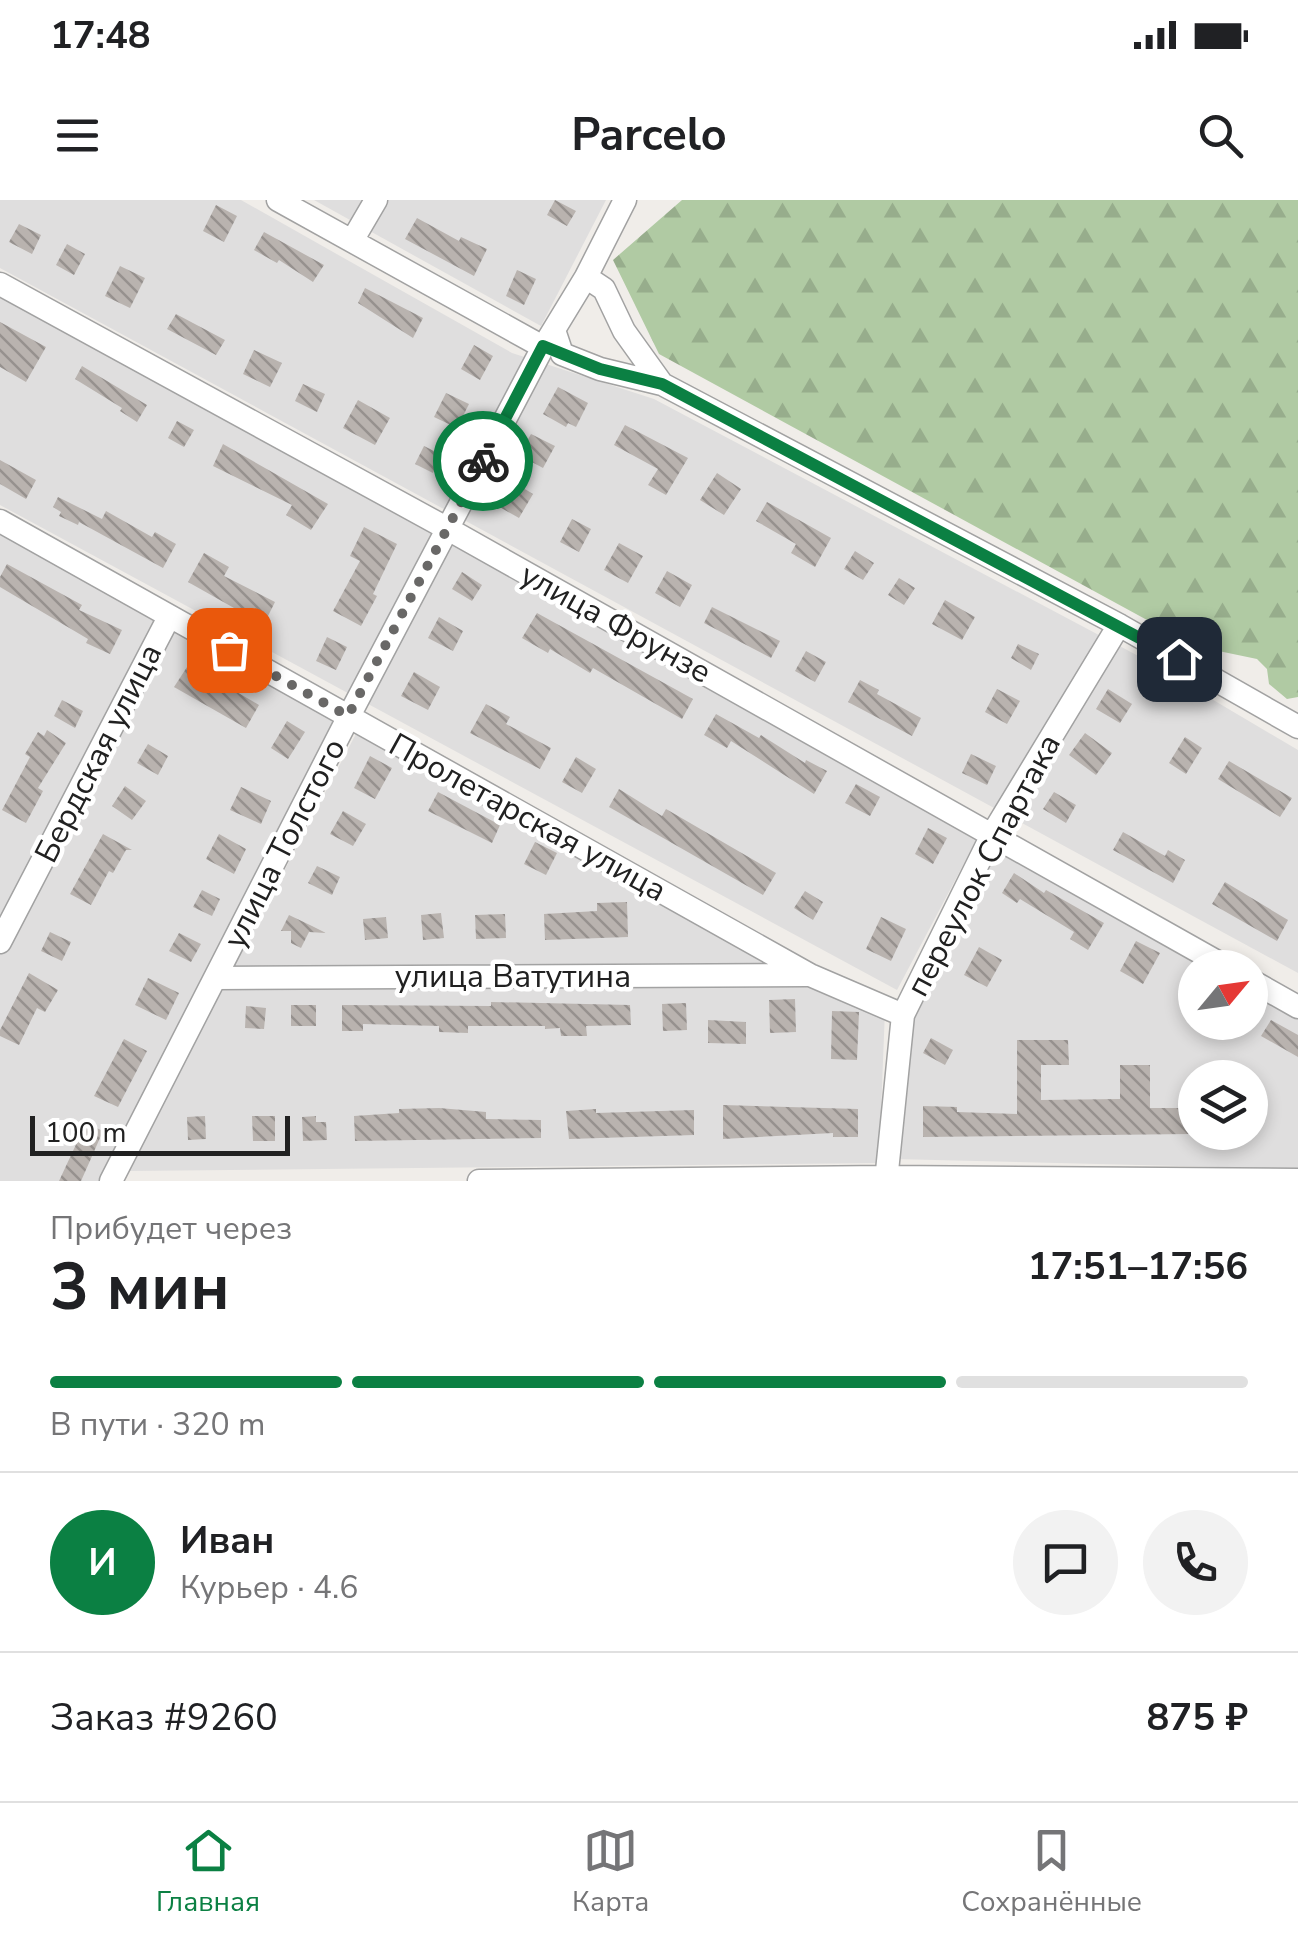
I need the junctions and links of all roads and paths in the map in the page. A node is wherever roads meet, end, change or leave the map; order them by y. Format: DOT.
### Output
graph roads {
  1 [pos="278,200"];
  2 [pos="376,200"];
  3 [pos="625,200"];
  4 [pos="352,242"];
  5 [pos="586,277"];
  6 [pos="0,284"];
  7 [pos="624,330"];
  8 [pos="553,344"];
  9 [pos="600,369"];
  10 [pos="662,384"];
  11 [pos="0,521"];
  12 [pos="448,529"];
  13 [pos="169,617"];
  14 [pos="1119,624"];
  15 [pos="348,716"];
  16 [pos="1298,727"];
  17 [pos="993,833"];
  18 [pos="0,942"];
  19 [pos="1197,950"];
  20 [pos="810,974"];
  21 [pos="216,978"];
  22 [pos="1268,990"];
  23 [pos="1298,1007"];
  24 [pos="903,1015"];
  25 [pos="886,1179"];
  26 [pos="1298,1180"];
  27 [pos="111,1181"];
  28 [pos="480,1181"];
  1 -- 4 [label="street"];
  2 -- 4 [label="street"];
  3 -- 5 [label="street, улица Толстого"];
  4 -- 8 [label="street"];
  5 -- 7 [label="street"];
  5 -- 8 [label="street, улица Толстого"];
  6 -- 12 [label="street, улица Фрунзе"];
  7 -- 9 [label="street"];
  7 -- 10 [label="street"];
  8 -- 9 [label="street"];
  8 -- 12 [label="street, улица Толстого"];
  9 -- 10 [label="street"];
  10 -- 14 [label="street"];
  11 -- 13 [label="street, Пролетарская улица"];
  12 -- 15 [label="street, улица Толстого"];
  12 -- 17 [label="street, улица Фрунзе"];
  13 -- 15 [label="street, Пролетарская улица"];
  13 -- 18 [label="street, Бердская улица"];
  14 -- 16 [label="street"];
  14 -- 17 [label="street, переулок Спартака"];
  15 -- 20 [label="street, Пролетарская улица"];
  15 -- 21 [label="street, улица Толстого"];
  17 -- 19 [label="street, улица Фрунзе"];
  17 -- 24 [label="street, переулок Спартака"];
  20 -- 21 [label="street, улица Ватутина"];
  20 -- 24 [label="street, Пролетарская улица"];
  21 -- 27 [label="street, улица Толстого"];
  22 -- 23 [label="street"];
  24 -- 25 [label="street, переулок Спартака"];
  25 -- 26 [label="street"];
  25 -- 28 [label="street"];
}
